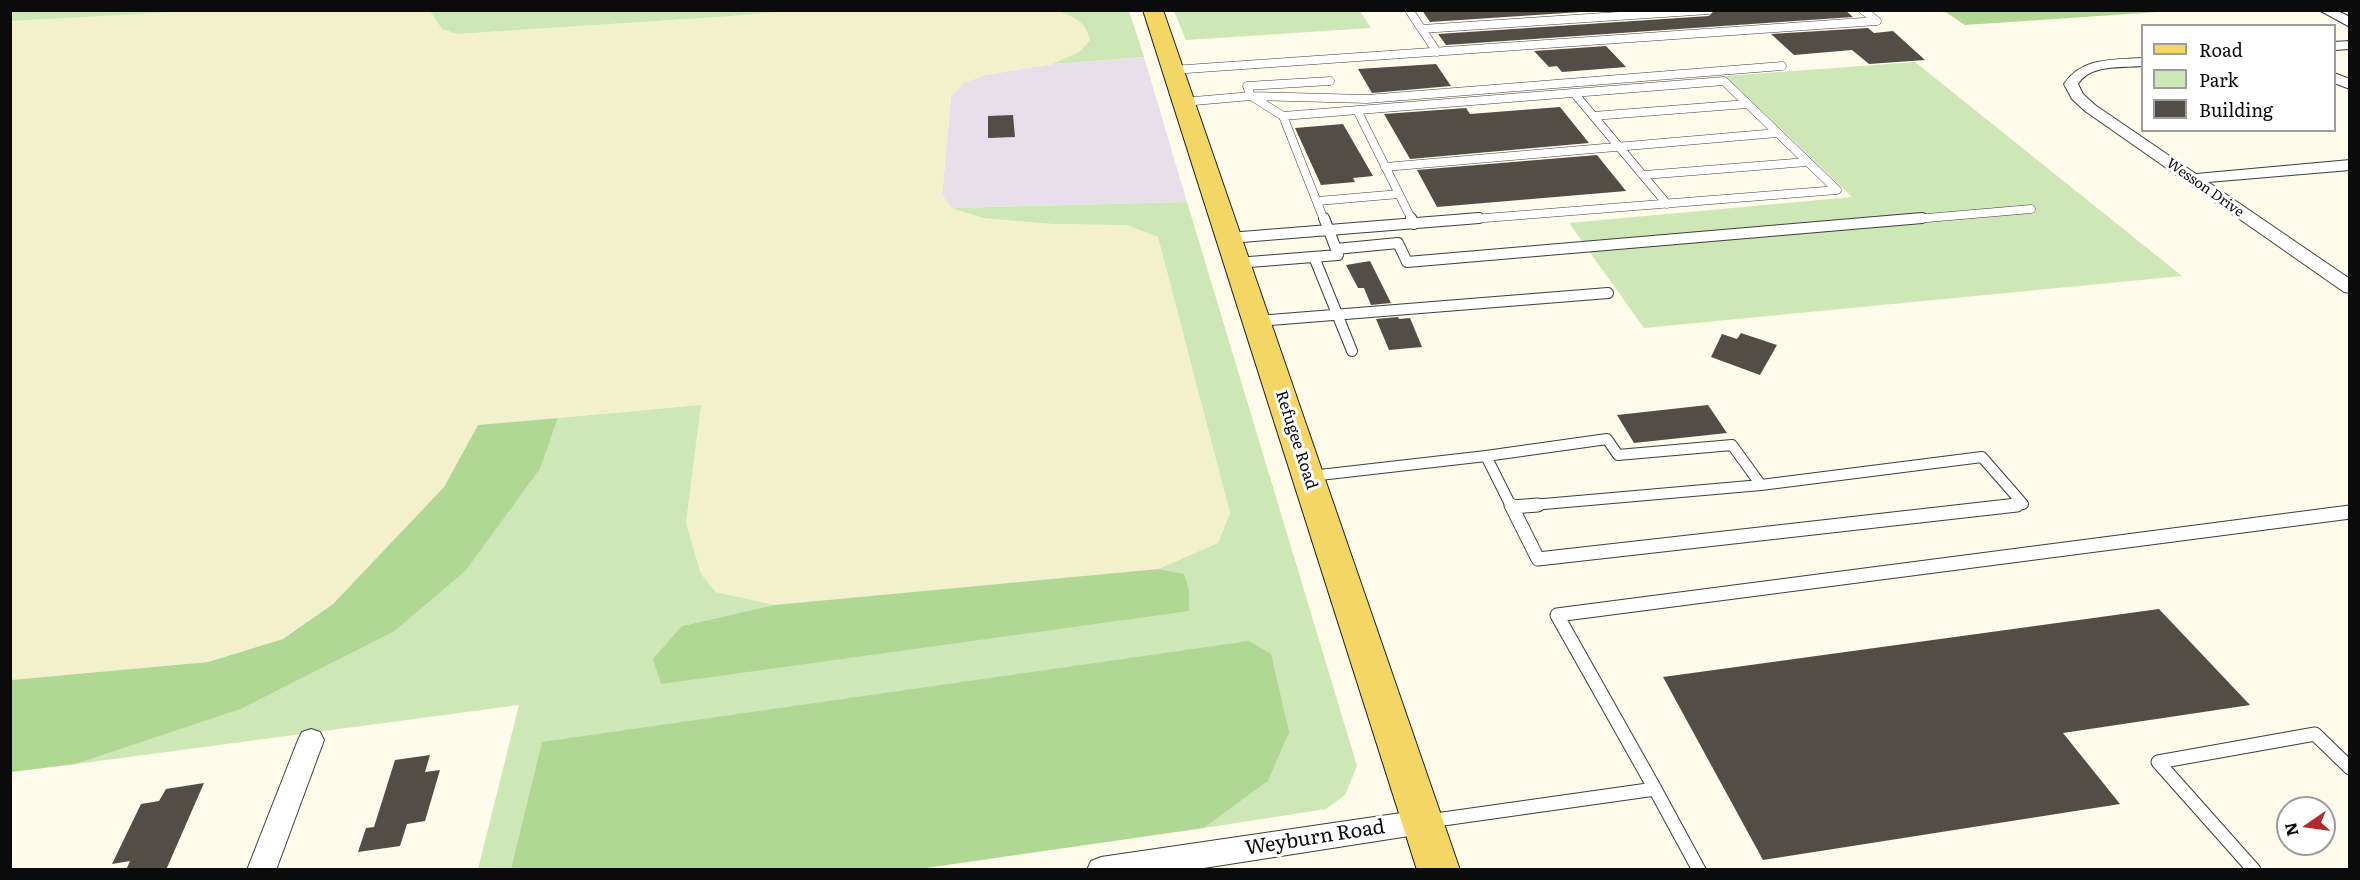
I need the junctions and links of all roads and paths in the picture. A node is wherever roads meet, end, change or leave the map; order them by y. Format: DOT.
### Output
graph roads {
  1 [pos="1153,10"];
  2 [pos="1409,10"];
  3 [pos="1709,10"];
  4 [pos="1863,10"];
  5 [pos="2325,10"];
  6 [pos="2349,23"];
  7 [pos="1422,29"];
  8 [pos="1437,52"];
  9 [pos="2141,62"];
  10 [pos="1782,66"];
  11 [pos="1172,70"];
  12 [pos="1330,81"];
  13 [pos="1574,93"];
  14 [pos="1251,96"];
  15 [pos="1184,102"];
  16 [pos="1747,104"];
  17 [pos="1357,110"];
  18 [pos="1283,116"];
  19 [pos="1593,116"];
  20 [pos="1777,133"];
  21 [pos="1620,146"];
  22 [pos="1807,162"];
  23 [pos="2349,165"];
  24 [pos="1385,167"];
  25 [pos="1644,175"];
  26 [pos="2193,179"];
  27 [pos="1399,194"];
  28 [pos="1318,201"];
  29 [pos="1668,204"];
  30 [pos="2031,209"];
  31 [pos="1413,224"];
  32 [pos="1330,230"];
  33 [pos="1336,249"];
  34 [pos="1233,251"];
  35 [pos="1314,257"];
  36 [pos="2349,288"];
  37 [pos="1608,293"];
  38 [pos="1336,315"];
  39 [pos="1256,321"];
  40 [pos="1352,351"];
  41 [pos="1486,456"];
  42 [pos="1308,476"];
  43 [pos="1761,485"];
  44 [pos="1512,507"];
  45 [pos="2349,512"];
  46 [pos="311,740"];
  47 [pos="2349,768"];
  48 [pos="1655,789"];
  49 [pos="1422,822"];
  50 [pos="261,870"];
  51 [pos="1101,870"];
  52 [pos="1439,870"];
  53 [pos="1699,870"];
  54 [pos="2254,870"];
  1 -- 11 [label="main road, Refugee Road"];
  2 -- 7 [label="lane"];
  3 -- 7 [label="lane"];
  4 -- 8 [label="lane"];
  5 -- 6 [label="street"];
  7 -- 8 [label="lane"];
  8 -- 11 [label="lane"];
  9 -- 26 [label="street, Wesson Drive"];
  10 -- 14 [label="lane"];
  11 -- 15 [label="main road, Refugee Road"];
  12 -- 14 [label="lane"];
  13 -- 16 [label="lane"];
  13 -- 17 [label="lane"];
  13 -- 19 [label="lane"];
  14 -- 15 [label="lane"];
  14 -- 18 [label="lane"];
  15 -- 34 [label="main road, Refugee Road"];
  16 -- 19 [label="lane"];
  16 -- 20 [label="lane"];
  17 -- 18 [label="lane"];
  17 -- 24 [label="lane"];
  18 -- 28 [label="lane"];
  19 -- 21 [label="lane"];
  20 -- 21 [label="lane"];
  20 -- 22 [label="lane"];
  21 -- 24 [label="lane"];
  21 -- 25 [label="lane"];
  22 -- 25 [label="lane"];
  22 -- 29 [label="lane"];
  23 -- 26 [label="street"];
  24 -- 27 [label="lane"];
  25 -- 29 [label="lane"];
  26 -- 36 [label="street, Wesson Drive"];
  27 -- 28 [label="lane"];
  27 -- 31 [label="lane"];
  28 -- 32 [label="lane"];
  29 -- 31 [label="lane"];
  30 -- 33 [label="lane"];
  31 -- 32 [label="lane"];
  32 -- 33 [label="lane"];
  32 -- 34 [label="lane"];
  33 -- 35 [label="lane"];
  34 -- 35 [label="lane"];
  34 -- 39 [label="main road, Refugee Road"];
  35 -- 38 [label="lane"];
  37 -- 38 [label="lane"];
  38 -- 39 [label="lane"];
  38 -- 40 [label="lane"];
  39 -- 42 [label="main road, Refugee Road"];
  41 -- 42 [label="lane"];
  41 -- 43 [label="lane"];
  41 -- 44 [label="lane"];
  42 -- 49 [label="main road, Refugee Road"];
  43 -- 44 [label="lane"];
  43 -- 44 [label="lane"];
  45 -- 48 [label="lane"];
  46 -- 50 [label="street"];
  47 -- 54 [label="lane"];
  48 -- 49 [label="lane"];
  48 -- 53 [label="lane"];
  49 -- 51 [label="street, Weyburn Road"];
  49 -- 52 [label="main road, Refugee Road"];
}
